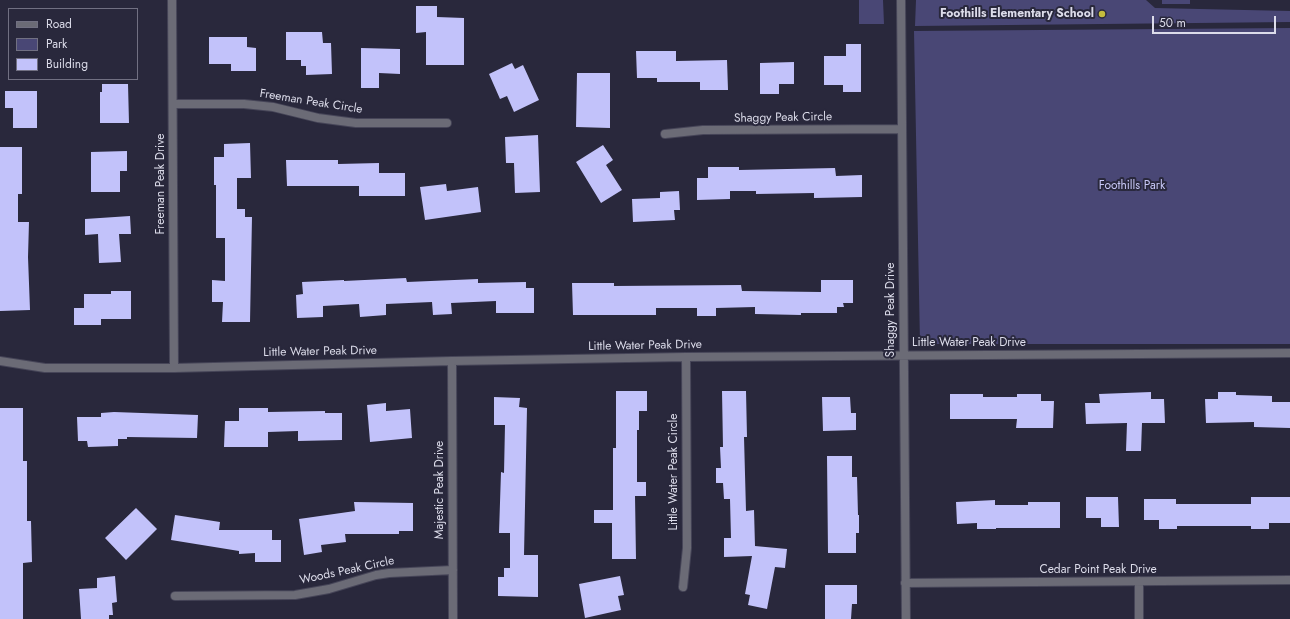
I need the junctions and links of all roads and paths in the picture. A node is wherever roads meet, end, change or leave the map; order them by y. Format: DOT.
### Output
graph roads {
  1 [pos="172,0"];
  2 [pos="901,0"];
  3 [pos="172,104"];
  4 [pos="447,123"];
  5 [pos="902,129"];
  6 [pos="665,134"];
  7 [pos="1290,353"];
  8 [pos="904,356"];
  9 [pos="686,357"];
  10 [pos="0,361"];
  11 [pos="452,361"];
  12 [pos="174,368"];
  13 [pos="453,570"];
  14 [pos="1290,580"];
  15 [pos="1139,581"];
  16 [pos="906,583"];
  17 [pos="683,587"];
  18 [pos="175,596"];
  19 [pos="453,619"];
  20 [pos="906,619"];
  21 [pos="1139,619"];
  1 -- 3 [label="street, Freeman Peak Drive"];
  2 -- 5 [label="street, Shaggy Peak Drive"];
  3 -- 4 [label="street, Freeman Peak Circle"];
  3 -- 12 [label="street, Freeman Peak Drive"];
  5 -- 6 [label="street, Shaggy Peak Circle"];
  5 -- 8 [label="street, Shaggy Peak Drive"];
  7 -- 8 [label="street, Little Water Peak Drive"];
  8 -- 9 [label="street, Little Water Peak Drive"];
  8 -- 16 [label="street, Shaggy Peak Drive"];
  9 -- 11 [label="street, Little Water Peak Drive"];
  9 -- 17 [label="street, Little Water Peak Circle"];
  10 -- 12 [label="street, Little Water Peak Drive"];
  11 -- 12 [label="street, Little Water Peak Drive"];
  11 -- 13 [label="street, Majestic Peak Drive"];
  13 -- 18 [label="street, Woods Peak Circle"];
  13 -- 19 [label="street, Majestic Peak Drive"];
  14 -- 15 [label="street, Cedar Point Peak Drive"];
  15 -- 16 [label="street, Cedar Point Peak Drive"];
  15 -- 21 [label="street"];
  16 -- 20 [label="street, Shaggy Peak Drive"];
}
